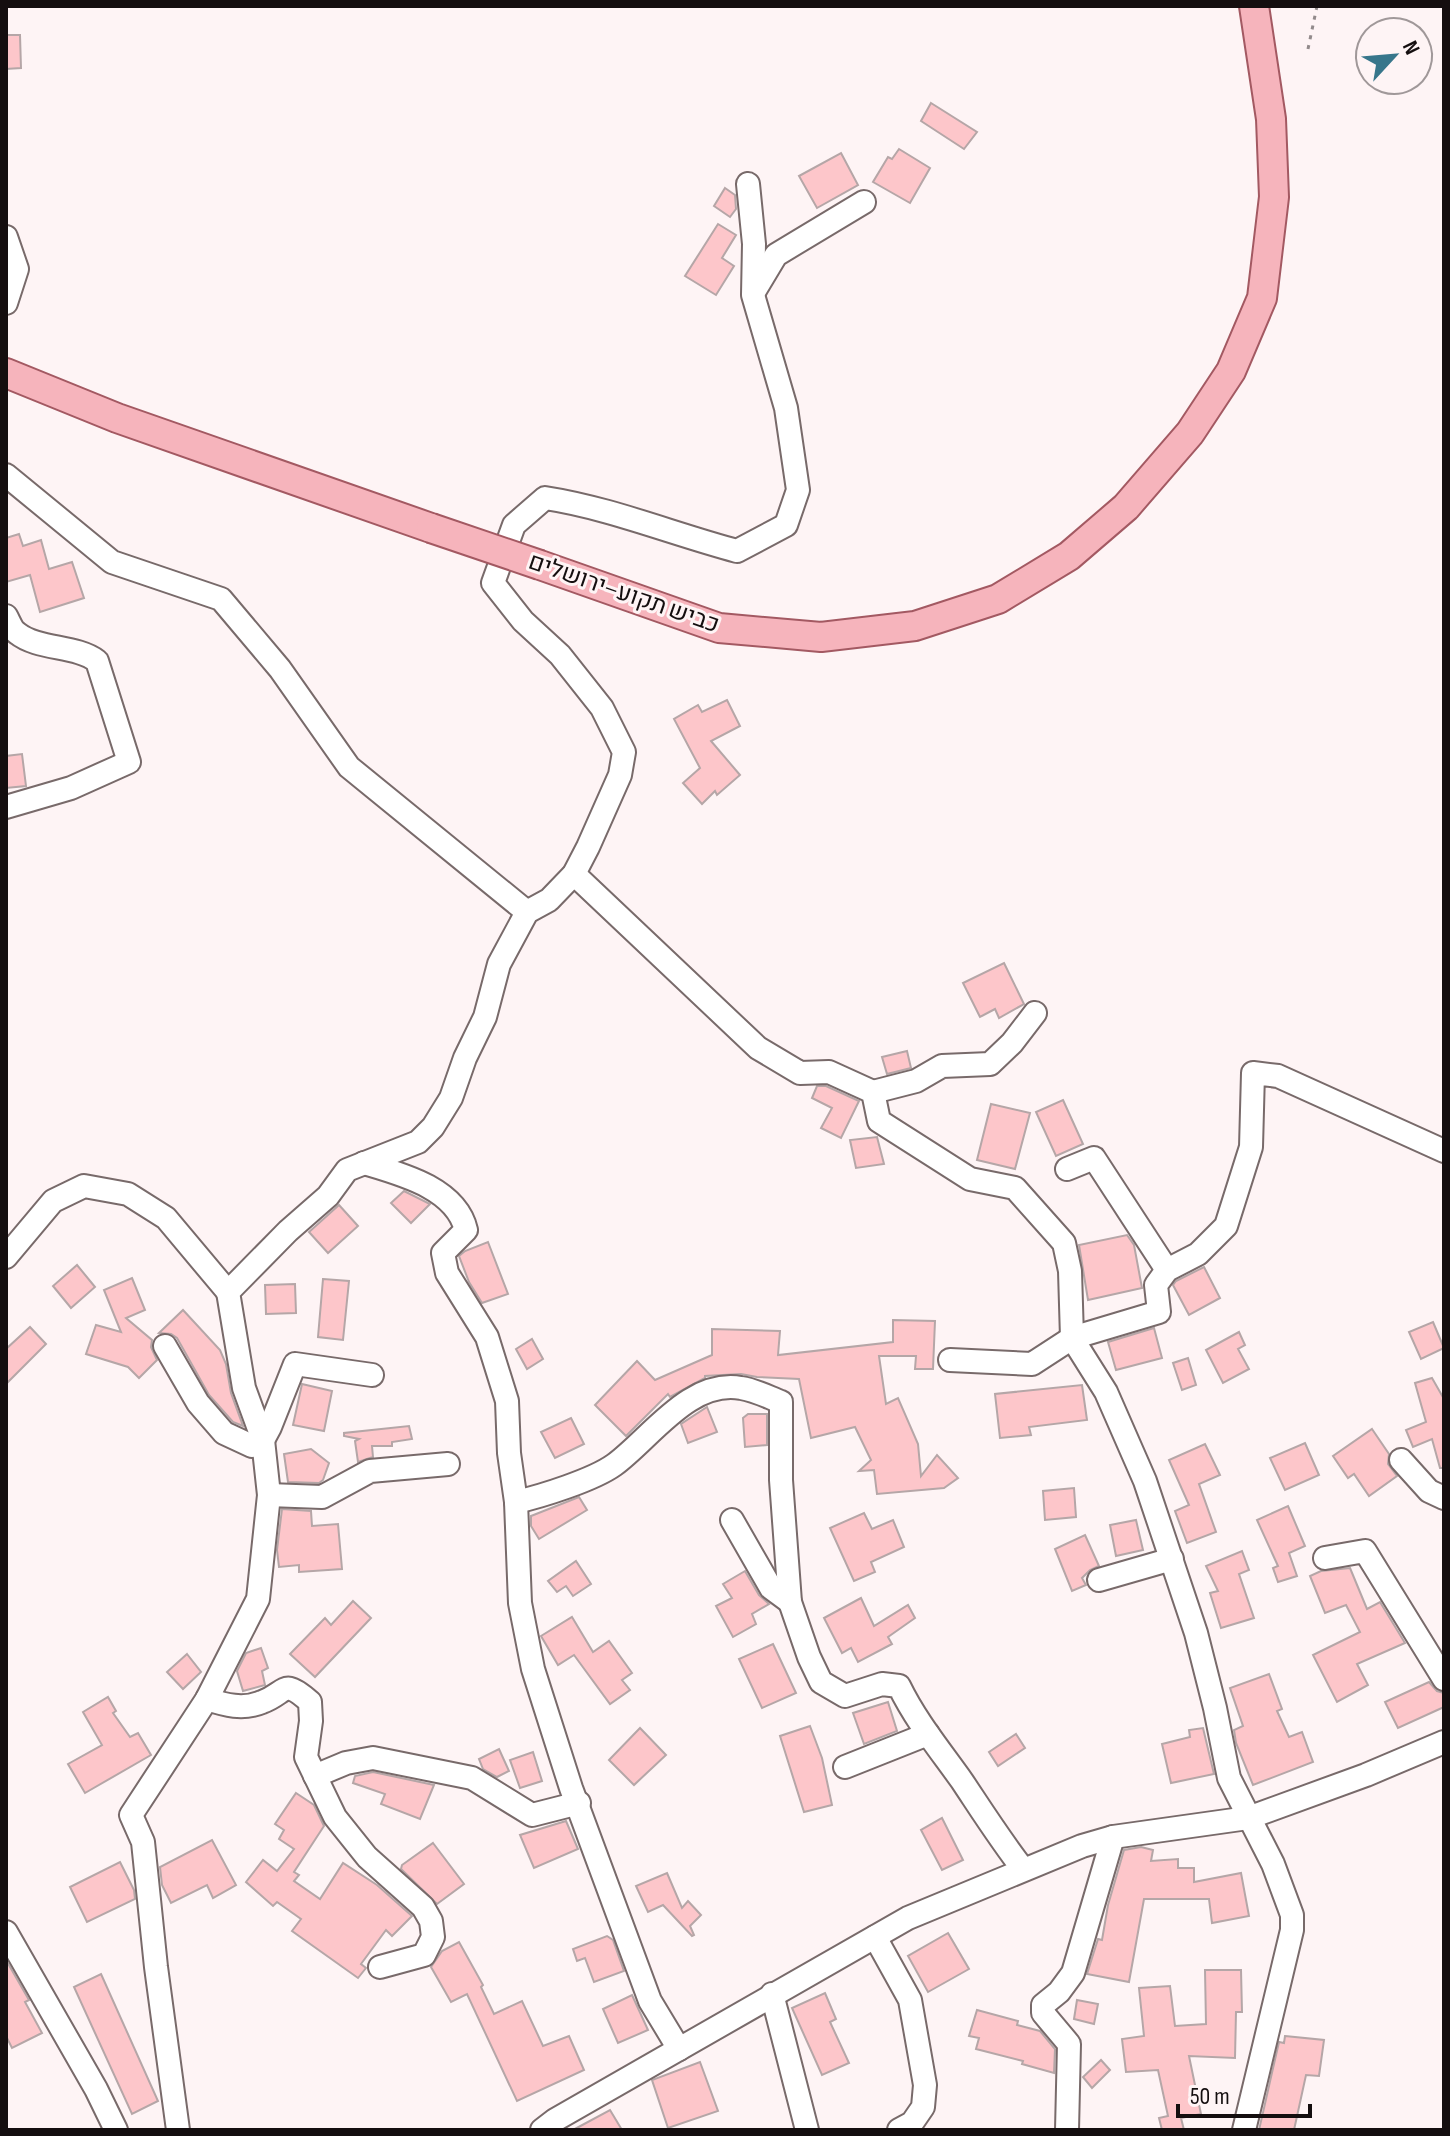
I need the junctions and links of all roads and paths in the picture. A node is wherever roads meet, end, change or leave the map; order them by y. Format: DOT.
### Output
graph roads {
  1 [pos="1254,6"];
  2 [pos="1317,6"];
  3 [pos="1308,49"];
  4 [pos="748,184"];
  5 [pos="864,202"];
  6 [pos="6,237"];
  7 [pos="753,295"];
  8 [pos="6,303"];
  9 [pos="6,373"];
  10 [pos="6,475"];
  11 [pos="6,616"];
  12 [pos="6,807"];
  13 [pos="574,874"];
  14 [pos="527,912"];
  15 [pos="1035,1013"];
  16 [pos="873,1092"];
  17 [pos="1444,1151"];
  18 [pos="364,1163"];
  19 [pos="1067,1169"];
  20 [pos="6,1256"];
  21 [pos="1167,1270"];
  22 [pos="228,1292"];
  23 [pos="1072,1338"];
  24 [pos="165,1346"];
  25 [pos="950,1360"];
  26 [pos="372,1375"];
  27 [pos="263,1440"];
  28 [pos="1401,1460"];
  29 [pos="448,1464"];
  30 [pos="269,1495"];
  31 [pos="1444,1498"];
  32 [pos="516,1502"];
  33 [pos="732,1520"];
  34 [pos="1325,1558"];
  35 [pos="1172,1559"];
  36 [pos="1099,1580"];
  37 [pos="790,1602"];
  38 [pos="1444,1679"];
  39 [pos="207,1699"];
  40 [pos="928,1734"];
  41 [pos="1444,1742"];
  42 [pos="845,1767"];
  43 [pos="315,1776"];
  44 [pos="579,1803"];
  45 [pos="1248,1818"];
  46 [pos="1113,1837"];
  47 [pos="1023,1869"];
  48 [pos="6,1932"];
  49 [pos="875,1937"];
  50 [pos="380,1967"];
  51 [pos="772,1994"];
  52 [pos="679,2049"];
  53 [pos="96,2089"];
  54 [pos="106,2130"];
  55 [pos="116,2130"];
  56 [pos="178,2130"];
  57 [pos="542,2130"];
  58 [pos="807,2130"];
  59 [pos="899,2130"];
  60 [pos="1067,2130"];
  61 [pos="1244,2130"];
  1 -- 9 [label="main road, כביש תקוע–ירושלים, bridge"];
  2 -- 3 [label="path"];
  4 -- 7 [label="street"];
  5 -- 7 [label="street"];
  6 -- 8 [label="street"];
  7 -- 13 [label="street"];
  10 -- 14 [label="street"];
  11 -- 12 [label="street"];
  13 -- 14 [label="street"];
  13 -- 16 [label="street"];
  14 -- 18 [label="street"];
  15 -- 16 [label="street"];
  16 -- 23 [label="street"];
  17 -- 21 [label="street"];
  18 -- 22 [label="street"];
  18 -- 32 [label="street"];
  19 -- 21 [label="street"];
  20 -- 22 [label="street"];
  21 -- 23 [label="street"];
  22 -- 27 [label="street"];
  23 -- 25 [label="street"];
  23 -- 35 [label="street"];
  24 -- 27 [label="street"];
  26 -- 27 [label="street"];
  27 -- 30 [label="street"];
  28 -- 31 [label="street"];
  29 -- 30 [label="street"];
  30 -- 39 [label="street"];
  32 -- 37 [label="street"];
  32 -- 44 [label="street"];
  33 -- 37 [label="street"];
  34 -- 38 [label="street"];
  35 -- 36 [label="street"];
  35 -- 45 [label="street"];
  37 -- 40 [label="street"];
  39 -- 43 [label="street"];
  39 -- 56 [label="street"];
  40 -- 42 [label="street"];
  40 -- 47 [label="street"];
  41 -- 45 [label="street"];
  43 -- 44 [label="street"];
  43 -- 50 [label="street"];
  44 -- 52 [label="street"];
  45 -- 46 [label="street"];
  45 -- 61 [label="street"];
  46 -- 47 [label="street"];
  46 -- 60 [label="street"];
  47 -- 49 [label="street"];
  48 -- 53 [label="street"];
  49 -- 51 [label="street"];
  49 -- 59 [label="street"];
  51 -- 52 [label="street"];
  51 -- 58 [label="street"];
  52 -- 57 [label="street"];
  53 -- 54 [label="street"];
  53 -- 55 [label="street"];
}
